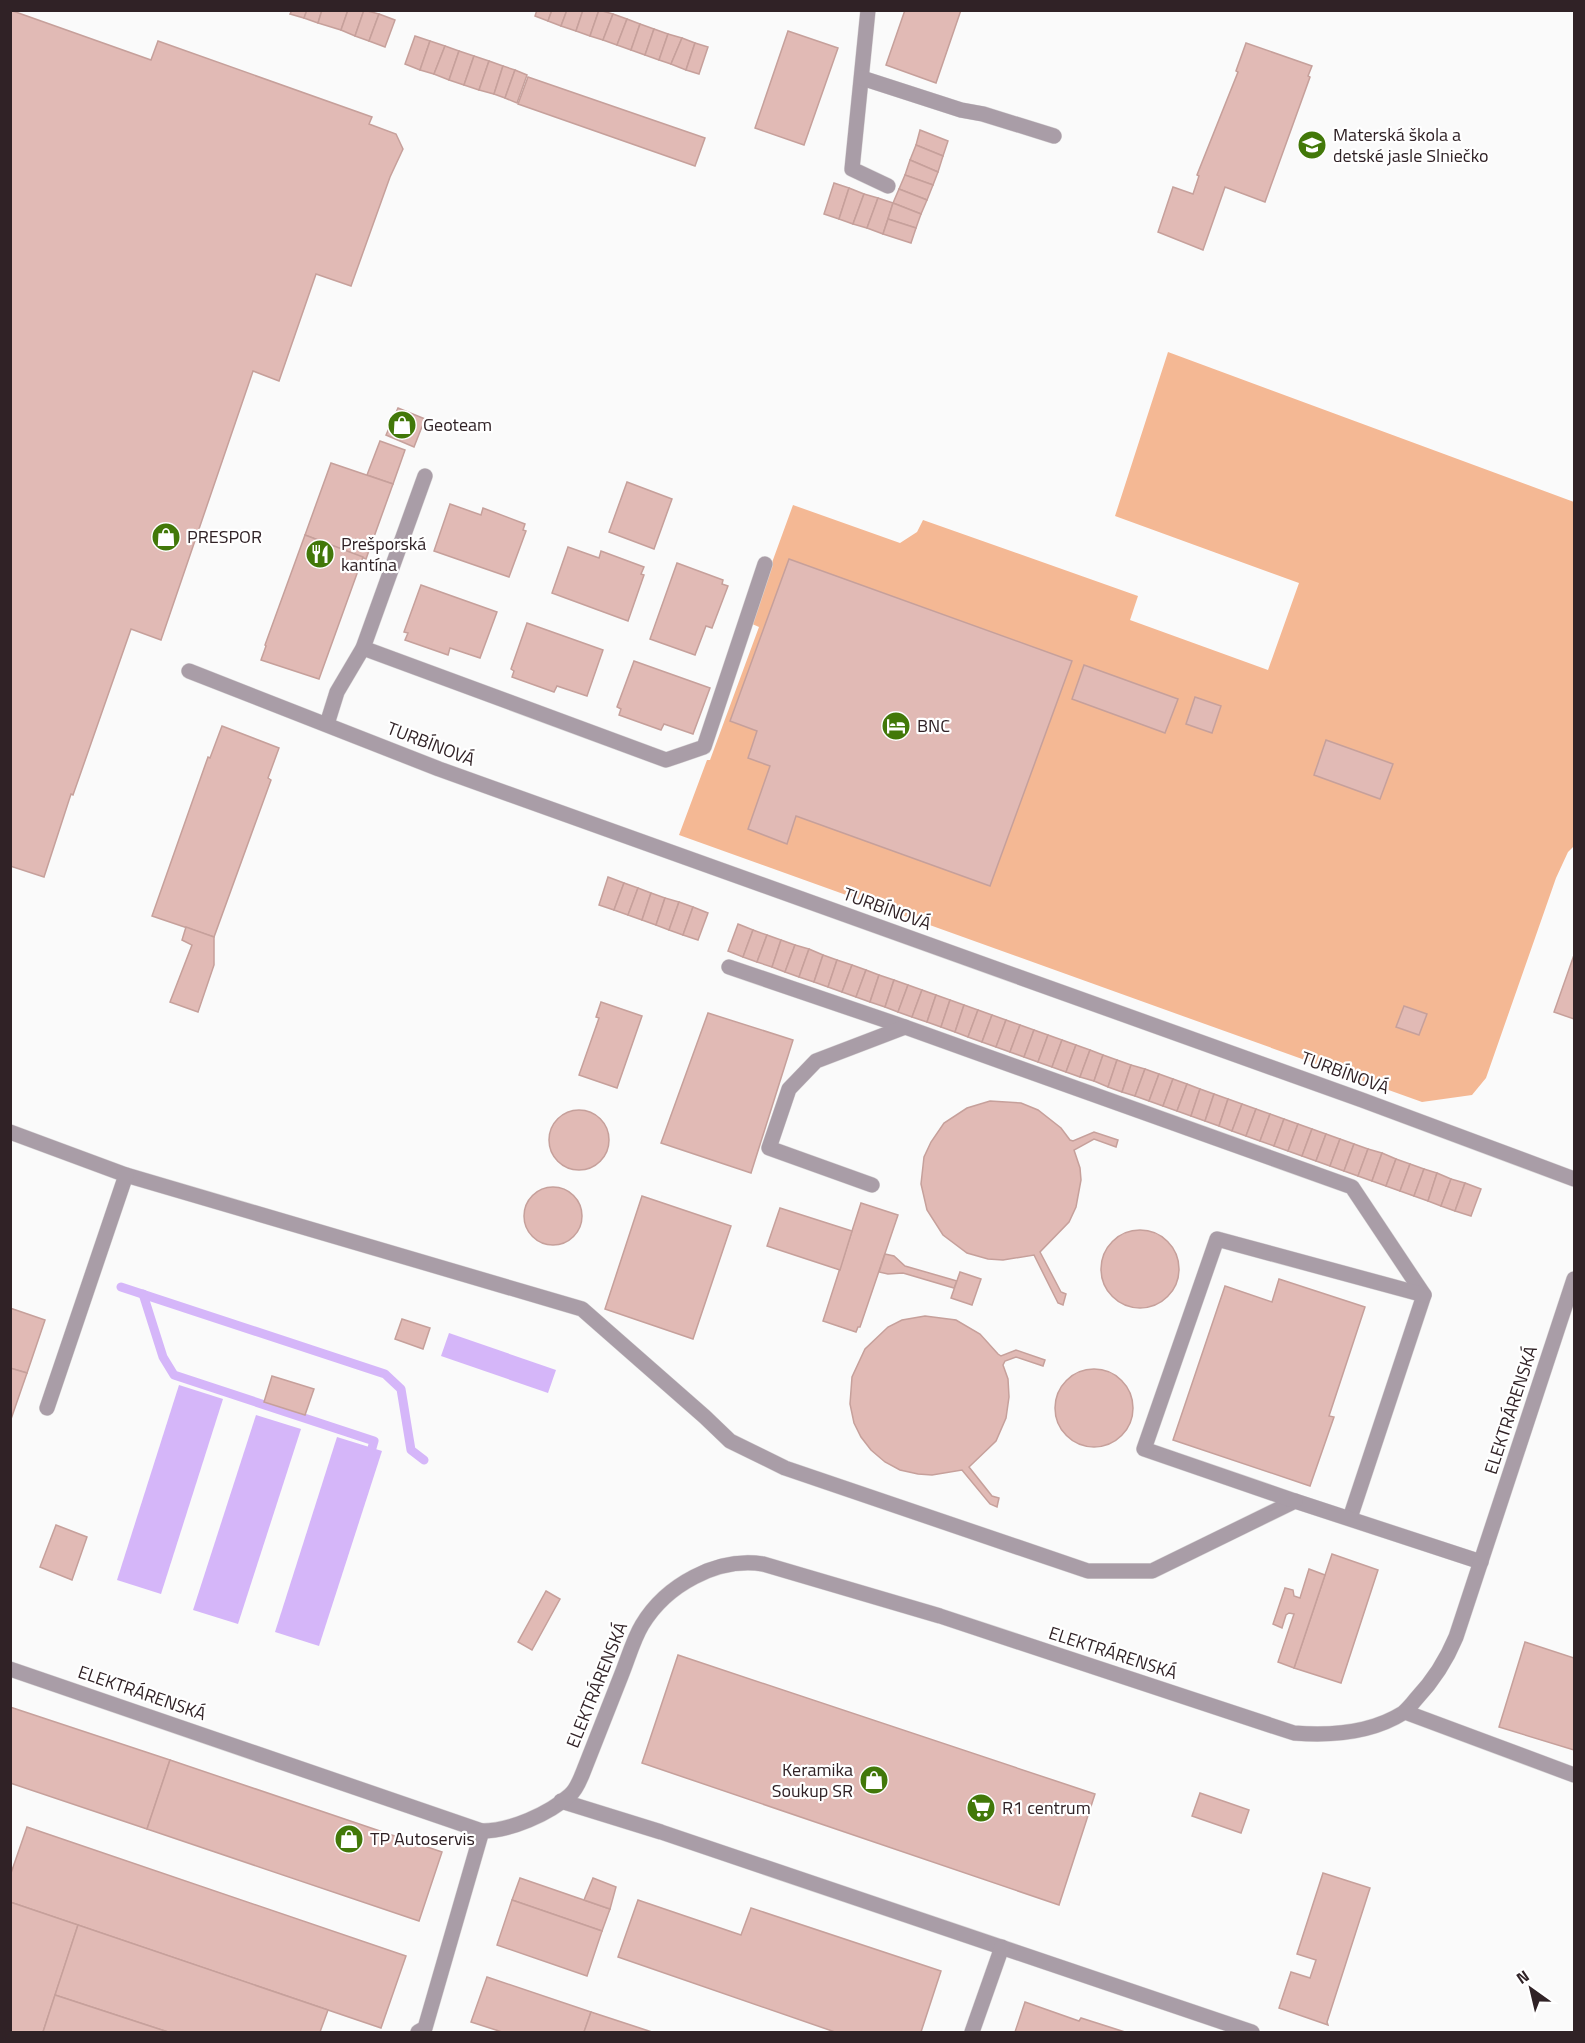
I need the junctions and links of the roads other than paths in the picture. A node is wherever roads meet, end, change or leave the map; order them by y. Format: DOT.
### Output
graph roads {
  1 [pos="868,10"];
  2 [pos="862,78"];
  3 [pos="1054,136"];
  4 [pos="888,186"];
  5 [pos="425,476"];
  6 [pos="765,564"];
  7 [pos="363,648"];
  8 [pos="189,671"];
  9 [pos="327,724"];
  10 [pos="729,968"];
  11 [pos="905,1027"];
  12 [pos="10,1132"];
  13 [pos="126,1175"];
  14 [pos="1575,1179"];
  15 [pos="872,1185"];
  16 [pos="1575,1279"];
  17 [pos="1424,1295"];
  18 [pos="47,1408"];
  19 [pos="1295,1501"];
  20 [pos="1350,1518"];
  21 [pos="1481,1562"];
  22 [pos="10,1669"];
  23 [pos="1405,1712"];
  24 [pos="1575,1775"];
  25 [pos="561,1801"];
  26 [pos="482,1831"];
  27 [pos="1002,1947"];
  28 [pos="418,2032"];
  29 [pos="972,2032"];
  30 [pos="1252,2032"];
  1 -- 2 [label="street"];
  2 -- 3 [label="street"];
  2 -- 4 [label="street"];
  5 -- 7 [label="street"];
  6 -- 7 [label="street"];
  7 -- 9 [label="street"];
  8 -- 9 [label="street, TURBÍNOVÁ"];
  9 -- 14 [label="street, TURBÍNOVÁ"];
  10 -- 11 [label="street"];
  11 -- 15 [label="street"];
  11 -- 17 [label="street"];
  12 -- 13 [label="street"];
  13 -- 18 [label="street"];
  13 -- 19 [label="street"];
  16 -- 21 [label="street, ELEKTRÁRENSKÁ"];
  17 -- 19 [label="street"];
  17 -- 20 [label="street"];
  19 -- 20 [label="street"];
  20 -- 21 [label="street"];
  21 -- 23 [label="street, ELEKTRÁRENSKÁ"];
  22 -- 26 [label="street, ELEKTRÁRENSKÁ"];
  23 -- 24 [label="street"];
  23 -- 25 [label="street, ELEKTRÁRENSKÁ"];
  25 -- 26 [label="street, ELEKTRÁRENSKÁ"];
  25 -- 27 [label="street"];
  26 -- 28 [label="street"];
  27 -- 29 [label="street"];
  27 -- 30 [label="street"];
}
